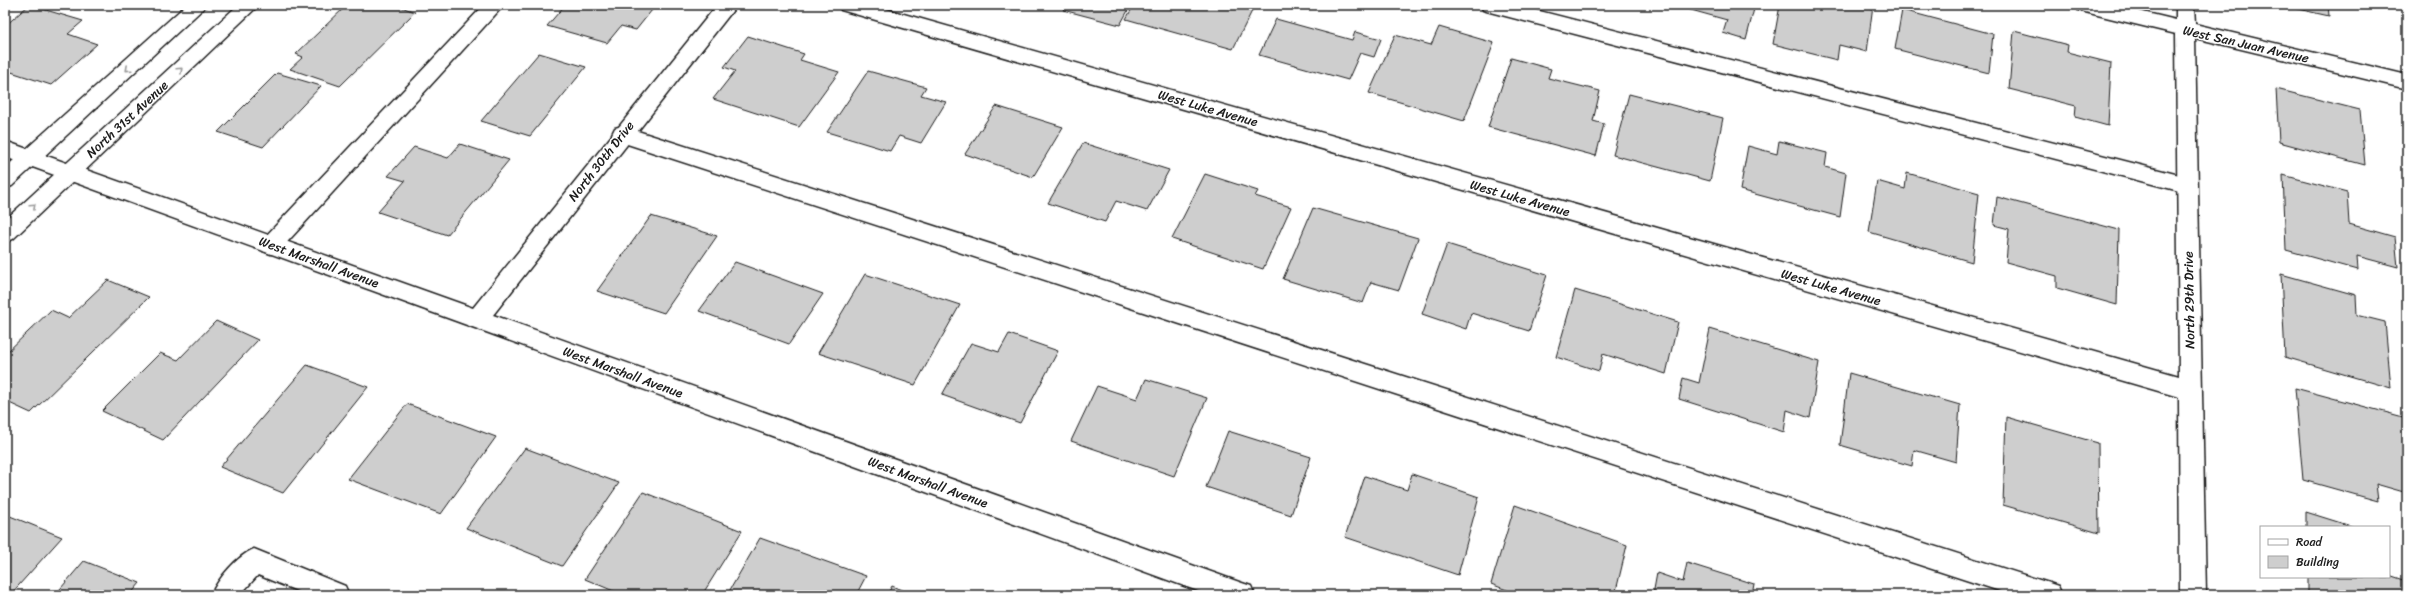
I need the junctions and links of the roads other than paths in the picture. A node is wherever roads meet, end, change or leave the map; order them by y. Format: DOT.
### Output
graph roads {
  1 [pos="198,5"];
  2 [pos="250,5"];
  3 [pos="495,5"];
  4 [pos="728,5"];
  5 [pos="848,5"];
  6 [pos="1490,5"];
  7 [pos="2085,5"];
  8 [pos="2185,5"];
  9 [pos="2186,30"];
  10 [pos="2407,82"];
  11 [pos="622,134"];
  12 [pos="5,148"];
  13 [pos="30,158"];
  14 [pos="70,172"];
  15 [pos="5,180"];
  16 [pos="2187,185"];
  17 [pos="5,233"];
  18 [pos="270,244"];
  19 [pos="477,319"];
  20 [pos="2191,390"];
  21 [pos="224,595"];
  22 [pos="336,595"];
  23 [pos="1242,595"];
  24 [pos="2049,595"];
  25 [pos="2193,595"];
  1 -- 13 [label="street, one-way"];
  14 -- 2 [label="street, North 31st Avenue, one-way"];
  3 -- 18 [label="street"];
  4 -- 11 [label="street, North 30th Drive"];
  5 -- 20 [label="street, West Luke Avenue"];
  6 -- 16 [label="street"];
  7 -- 9 [label="street, West San Juan Avenue"];
  8 -- 9 [label="street, North 29th Drive"];
  9 -- 10 [label="street, West San Juan Avenue"];
  9 -- 16 [label="street, North 29th Drive"];
  11 -- 19 [label="street, North 30th Drive"];
  11 -- 24 [label="street"];
  12 -- 13 [label="street, West Marshall Avenue"];
  13 -- 14 [label="street, West Marshall Avenue"];
  13 -- 15 [label="street"];
  17 -- 14 [label="street, North 31st Avenue, one-way"];
  14 -- 18 [label="street, West Marshall Avenue"];
  16 -- 20 [label="street, North 29th Drive"];
  18 -- 19 [label="street, West Marshall Avenue"];
  19 -- 23 [label="street, West Marshall Avenue"];
  20 -- 25 [label="street, North 29th Drive"];
  21 -- 22 [label="street"];
}
